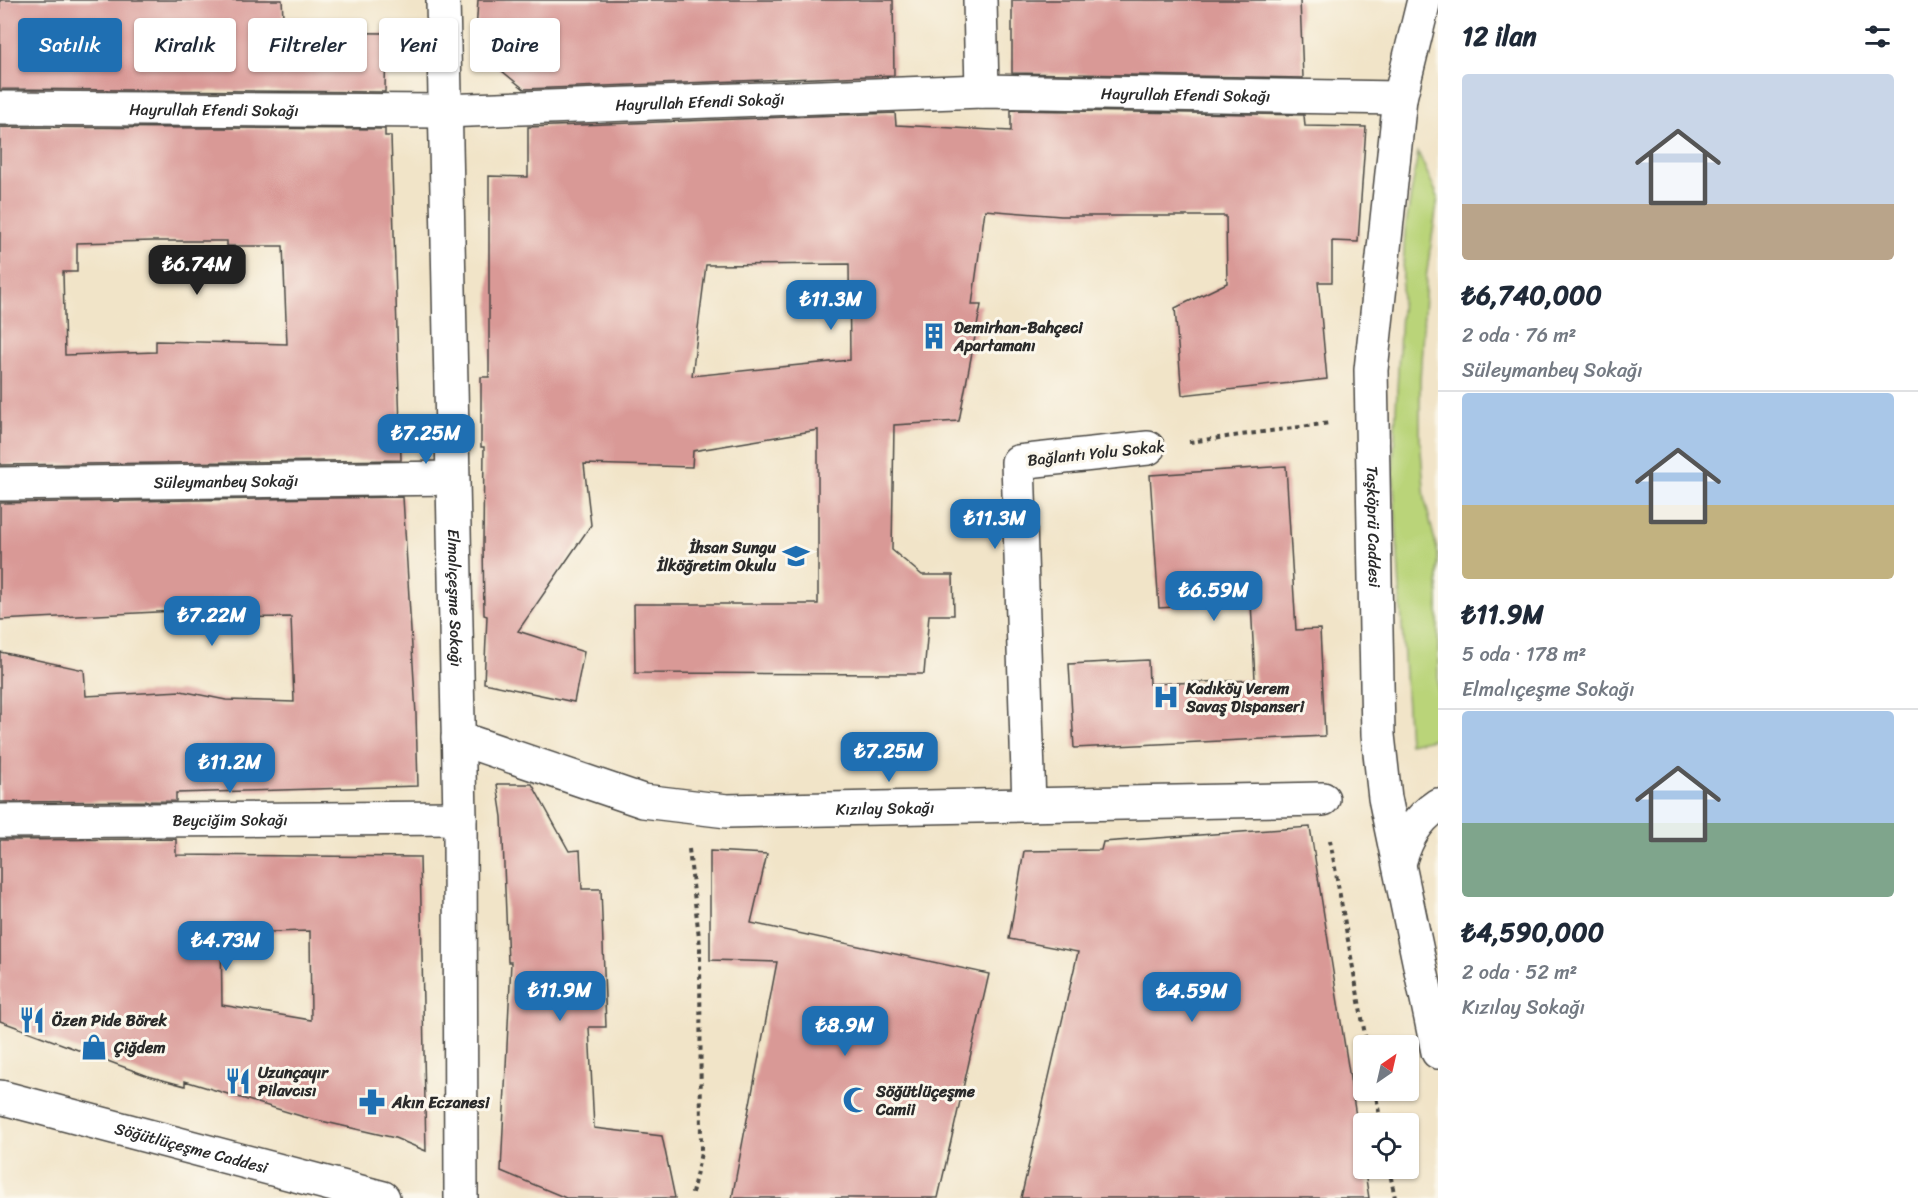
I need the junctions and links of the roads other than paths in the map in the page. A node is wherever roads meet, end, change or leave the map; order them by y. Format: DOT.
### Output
graph roads {
  1 [pos="443,0"];
  2 [pos="980,0"];
  3 [pos="1425,0"];
  4 [pos="982,91"];
  5 [pos="1400,98"];
  6 [pos="0,108"];
  7 [pos="443,111"];
  8 [pos="1148,448"];
  9 [pos="452,478"];
  10 [pos="0,484"];
  11 [pos="458,738"];
  12 [pos="1029,805"];
  13 [pos="1438,805"];
  14 [pos="1326,814"];
  15 [pos="460,818"];
  16 [pos="0,821"];
  17 [pos="1400,860"];
  18 [pos="1438,1052"];
  19 [pos="0,1097"];
  20 [pos="383,1198"];
  21 [pos="460,1198"];
  1 -- 7 [label="street, Elmalıçeşme Sokağı"];
  2 -- 4 [label="street"];
  3 -- 5 [label="street, Taşköprü Caddesi"];
  4 -- 5 [label="street, Hayrullah Efendi Sokağı"];
  4 -- 7 [label="street, Hayrullah Efendi Sokağı"];
  5 -- 17 [label="street, Taşköprü Caddesi"];
  6 -- 7 [label="street, Hayrullah Efendi Sokağı"];
  7 -- 9 [label="street, Elmalıçeşme Sokağı"];
  8 -- 12 [label="street, Bağlantı Yolu Sokak"];
  9 -- 10 [label="street, Süleymanbey Sokağı"];
  9 -- 11 [label="street, Elmalıçeşme Sokağı"];
  11 -- 12 [label="street, Kızılay Sokağı"];
  11 -- 15 [label="street, Elmalıçeşme Sokağı"];
  12 -- 14 [label="street, Kızılay Sokağı"];
  13 -- 17 [label="street"];
  15 -- 16 [label="street, Beyciğim Sokağı"];
  15 -- 21 [label="street, Elmalıçeşme Sokağı"];
  17 -- 18 [label="street, Taşköprü Caddesi"];
  19 -- 20 [label="street, Söğütlüçeşme Caddesi"];
}
